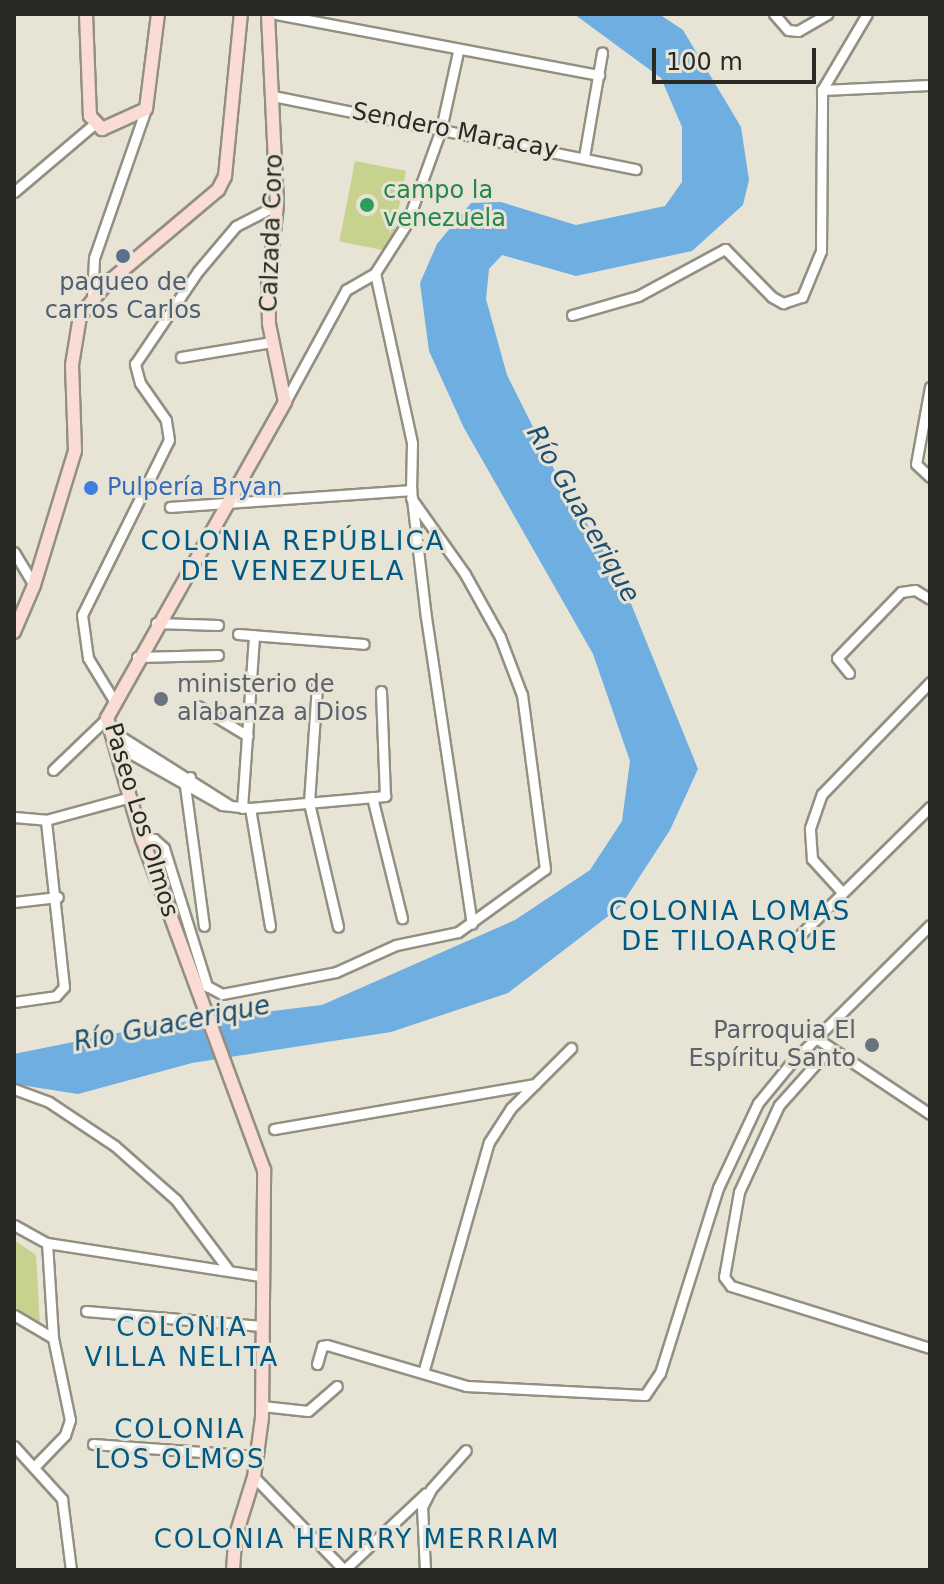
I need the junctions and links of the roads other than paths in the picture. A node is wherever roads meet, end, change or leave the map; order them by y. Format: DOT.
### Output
graph roads {
  1 [pos="86,14"];
  2 [pos="158,14"];
  3 [pos="241,14"];
  4 [pos="268,14"];
  5 [pos="276,14"];
  6 [pos="774,14"];
  7 [pos="827,14"];
  8 [pos="867,14"];
  9 [pos="458,52"];
  10 [pos="602,53"];
  11 [pos="599,75"];
  12 [pos="930,85"];
  13 [pos="822,90"];
  14 [pos="273,96"];
  15 [pos="146,109"];
  16 [pos="93,125"];
  17 [pos="441,129"];
  18 [pos="584,157"];
  19 [pos="636,169"];
  20 [pos="18,179"];
  21 [pos="14,192"];
  22 [pos="277,205"];
  23 [pos="375,273"];
  24 [pos="92,301"];
  25 [pos="572,315"];
  26 [pos="272,342"];
  27 [pos="181,357"];
  28 [pos="930,387"];
  29 [pos="285,402"];
  30 [pos="930,477"];
  31 [pos="411,494"];
  32 [pos="226,499"];
  33 [pos="170,507"];
  34 [pos="14,552"];
  35 [pos="34,585"];
  36 [pos="930,599"];
  37 [pos="156,623"];
  38 [pos="218,625"];
  39 [pos="14,632"];
  40 [pos="238,634"];
  41 [pos="254,635"];
  42 [pos="364,644"];
  43 [pos="218,655"];
  44 [pos="137,657"];
  45 [pos="849,673"];
  46 [pos="930,682"];
  47 [pos="317,685"];
  48 [pos="381,691"];
  49 [pos="113,699"];
  50 [pos="198,706"];
  51 [pos="107,718"];
  52 [pos="112,731"];
  53 [pos="248,736"];
  54 [pos="116,745"];
  55 [pos="130,748"];
  56 [pos="53,770"];
  57 [pos="187,781"];
  58 [pos="130,797"];
  59 [pos="372,797"];
  60 [pos="309,803"];
  61 [pos="930,807"];
  62 [pos="246,808"];
  63 [pos="14,817"];
  64 [pos="46,820"];
  65 [pos="142,839"];
  66 [pos="842,892"];
  67 [pos="58,897"];
  68 [pos="14,902"];
  69 [pos="402,918"];
  70 [pos="472,924"];
  71 [pos="930,925"];
  72 [pos="204,926"];
  73 [pos="270,926"];
  74 [pos="338,927"];
  75 [pos="799,936"];
  76 [pos="14,1002"];
  77 [pos="816,1038"];
  78 [pos="571,1048"];
  79 [pos="830,1048"];
  80 [pos="535,1084"];
  81 [pos="14,1089"];
  82 [pos="930,1114"];
  83 [pos="274,1129"];
  84 [pos="14,1225"];
  85 [pos="47,1243"];
  86 [pos="227,1268"];
  87 [pos="260,1276"];
  88 [pos="86,1311"];
  89 [pos="14,1315"];
  90 [pos="261,1326"];
  91 [pos="53,1338"];
  92 [pos="930,1348"];
  93 [pos="317,1364"];
  94 [pos="423,1373"];
  95 [pos="337,1386"];
  96 [pos="262,1406"];
  97 [pos="93,1444"];
  98 [pos="14,1446"];
  99 [pos="466,1450"];
  100 [pos="257,1456"];
  101 [pos="35,1466"];
  102 [pos="254,1477"];
  103 [pos="431,1489"];
  104 [pos="71,1570"];
  105 [pos="233,1570"];
  106 [pos="344,1570"];
  107 [pos="425,1570"];
  1 -- 16 [label="street"];
  2 -- 15 [label="street"];
  3 -- 24 [label="street"];
  4 -- 14 [label="street, Calzada Coro"];
  5 -- 9 [label="street"];
  6 -- 7 [label="street"];
  8 -- 13 [label="street"];
  9 -- 11 [label="street"];
  9 -- 17 [label="street, Paseo Los Olmos"];
  10 -- 11 [label="street"];
  11 -- 18 [label="street"];
  12 -- 13 [label="street"];
  13 -- 25 [label="street"];
  14 -- 17 [label="street, Sendero Maracay"];
  14 -- 22 [label="street, Calzada Coro"];
  15 -- 16 [label="street"];
  15 -- 24 [label="street"];
  16 -- 20 [label="street"];
  17 -- 18 [label="street, Sendero Maracay"];
  17 -- 23 [label="street, Paseo Los Olmos"];
  18 -- 19 [label="street, Sendero Maracay"];
  20 -- 21 [label="street"];
  22 -- 26 [label="street, Calzada Coro"];
  22 -- 49 [label="street"];
  23 -- 29 [label="street, Paseo Los Olmos"];
  23 -- 31 [label="street"];
  24 -- 35 [label="street"];
  26 -- 27 [label="street"];
  26 -- 29 [label="street, Calzada Coro"];
  28 -- 30 [label="street"];
  29 -- 32 [label="street, Paseo Los Olmos"];
  31 -- 32 [label="street"];
  31 -- 70 [label="street"];
  31 -- 70 [label="street"];
  32 -- 33 [label="street"];
  32 -- 37 [label="street, Paseo Los Olmos"];
  34 -- 35 [label="street"];
  35 -- 39 [label="street"];
  36 -- 45 [label="street"];
  37 -- 38 [label="street"];
  37 -- 44 [label="street, Paseo Los Olmos"];
  40 -- 41 [label="street"];
  41 -- 42 [label="street"];
  41 -- 53 [label="street"];
  43 -- 44 [label="street"];
  44 -- 49 [label="street, Paseo Los Olmos"];
  46 -- 66 [label="street"];
  47 -- 60 [label="street"];
  48 -- 59 [label="street"];
  49 -- 51 [label="street, Paseo Los Olmos"];
  50 -- 53 [label="street"];
  51 -- 52 [label="street, Paseo Los Olmos"];
  51 -- 56 [label="street"];
  52 -- 54 [label="street, Paseo Los Olmos"];
  52 -- 55 [label="street"];
  53 -- 62 [label="street"];
  54 -- 55 [label="street"];
  54 -- 58 [label="street, Paseo Los Olmos"];
  55 -- 57 [label="street"];
  57 -- 62 [label="street"];
  57 -- 72 [label="street"];
  58 -- 64 [label="street"];
  58 -- 65 [label="street, Paseo Los Olmos"];
  59 -- 60 [label="street"];
  59 -- 69 [label="street"];
  60 -- 62 [label="street"];
  60 -- 74 [label="street"];
  61 -- 66 [label="street"];
  62 -- 73 [label="street"];
  63 -- 64 [label="street"];
  64 -- 67 [label="street"];
  65 -- 70 [label="street"];
  65 -- 87 [label="street, Paseo Los Olmos"];
  66 -- 75 [label="street"];
  67 -- 68 [label="street"];
  67 -- 76 [label="street"];
  71 -- 77 [label="street"];
  77 -- 79 [label="street"];
  77 -- 94 [label="street"];
  78 -- 80 [label="street"];
  79 -- 82 [label="street"];
  79 -- 92 [label="street"];
  80 -- 83 [label="street"];
  80 -- 94 [label="street"];
  81 -- 86 [label="street"];
  84 -- 85 [label="street"];
  85 -- 86 [label="street"];
  85 -- 91 [label="street"];
  86 -- 87 [label="street"];
  87 -- 90 [label="street, Paseo Los Olmos"];
  88 -- 90 [label="street"];
  89 -- 91 [label="street"];
  90 -- 96 [label="street, Paseo Los Olmos"];
  91 -- 101 [label="street"];
  93 -- 94 [label="street"];
  95 -- 96 [label="street"];
  96 -- 100 [label="street, Paseo Los Olmos"];
  97 -- 100 [label="street"];
  98 -- 101 [label="street"];
  99 -- 103 [label="street"];
  100 -- 102 [label="street, Paseo Los Olmos"];
  101 -- 104 [label="street"];
  102 -- 105 [label="street, Paseo Los Olmos"];
  102 -- 106 [label="street"];
  103 -- 106 [label="street"];
  103 -- 107 [label="street"];
}
